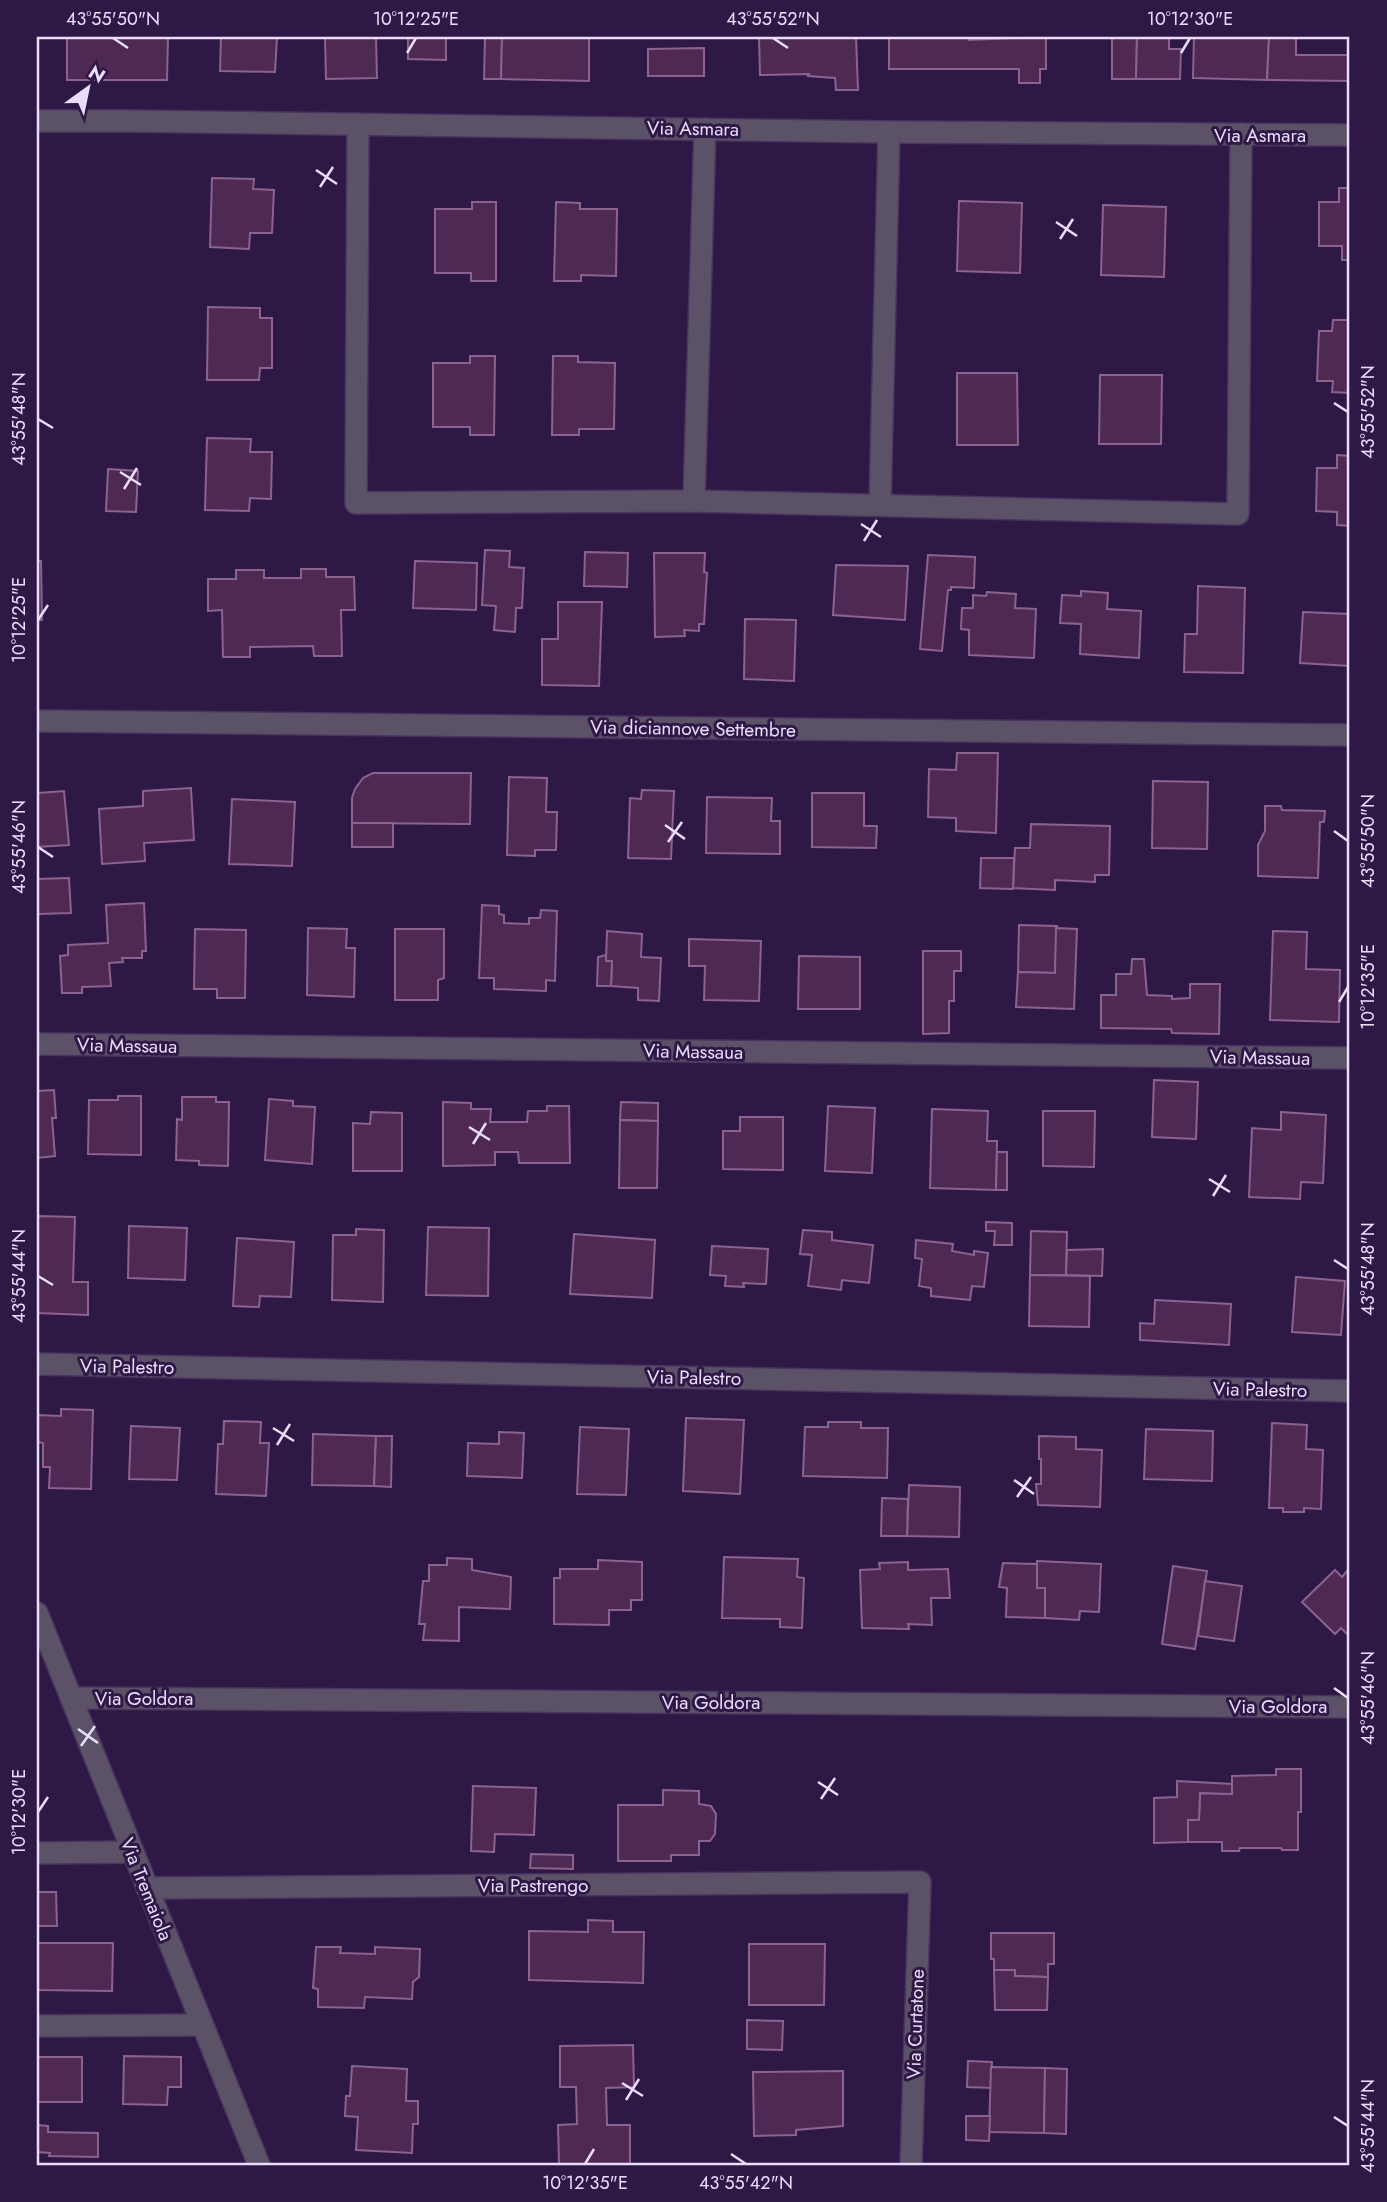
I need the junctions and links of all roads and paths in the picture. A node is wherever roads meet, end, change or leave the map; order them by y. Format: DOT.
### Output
graph roads {
  1 [pos="37,121"];
  2 [pos="358,124"];
  3 [pos="705,128"];
  4 [pos="888,132"];
  5 [pos="1241,134"];
  6 [pos="1350,135"];
  7 [pos="694,501"];
  8 [pos="880,505"];
  9 [pos="37,721"];
  10 [pos="1350,735"];
  11 [pos="37,1044"];
  12 [pos="1350,1058"];
  13 [pos="37,1364"];
  14 [pos="1350,1391"];
  15 [pos="37,1613"];
  16 [pos="71,1698"];
  17 [pos="1350,1707"];
  18 [pos="37,1853"];
  19 [pos="132,1853"];
  20 [pos="920,1882"];
  21 [pos="147,1888"];
  22 [pos="201,2025"];
  23 [pos="37,2026"];
  24 [pos="259,2165"];
  25 [pos="911,2165"];
  1 -- 2 [label="street, Via Asmara"];
  2 -- 3 [label="street, Via Asmara"];
  2 -- 7 [label="street"];
  3 -- 4 [label="street, Via Asmara"];
  3 -- 7 [label="street"];
  4 -- 5 [label="street, Via Asmara"];
  4 -- 8 [label="street"];
  5 -- 6 [label="street, Via Asmara"];
  5 -- 8 [label="street"];
  7 -- 8 [label="street"];
  9 -- 10 [label="street, Via diciannove Settembre"];
  11 -- 12 [label="street, Via Massaua"];
  13 -- 14 [label="street, Via Palestro"];
  15 -- 16 [label="street, Via Tremaiola"];
  16 -- 17 [label="street, Via Goldora"];
  16 -- 19 [label="street, Via Tremaiola"];
  18 -- 19 [label="street"];
  19 -- 21 [label="street, Via Tremaiola"];
  20 -- 21 [label="street, Via Pastrengo"];
  20 -- 25 [label="street, Via Curtatone"];
  21 -- 22 [label="street, Via Tremaiola"];
  22 -- 23 [label="street"];
  22 -- 24 [label="street, Via Tremaiola"];
}
